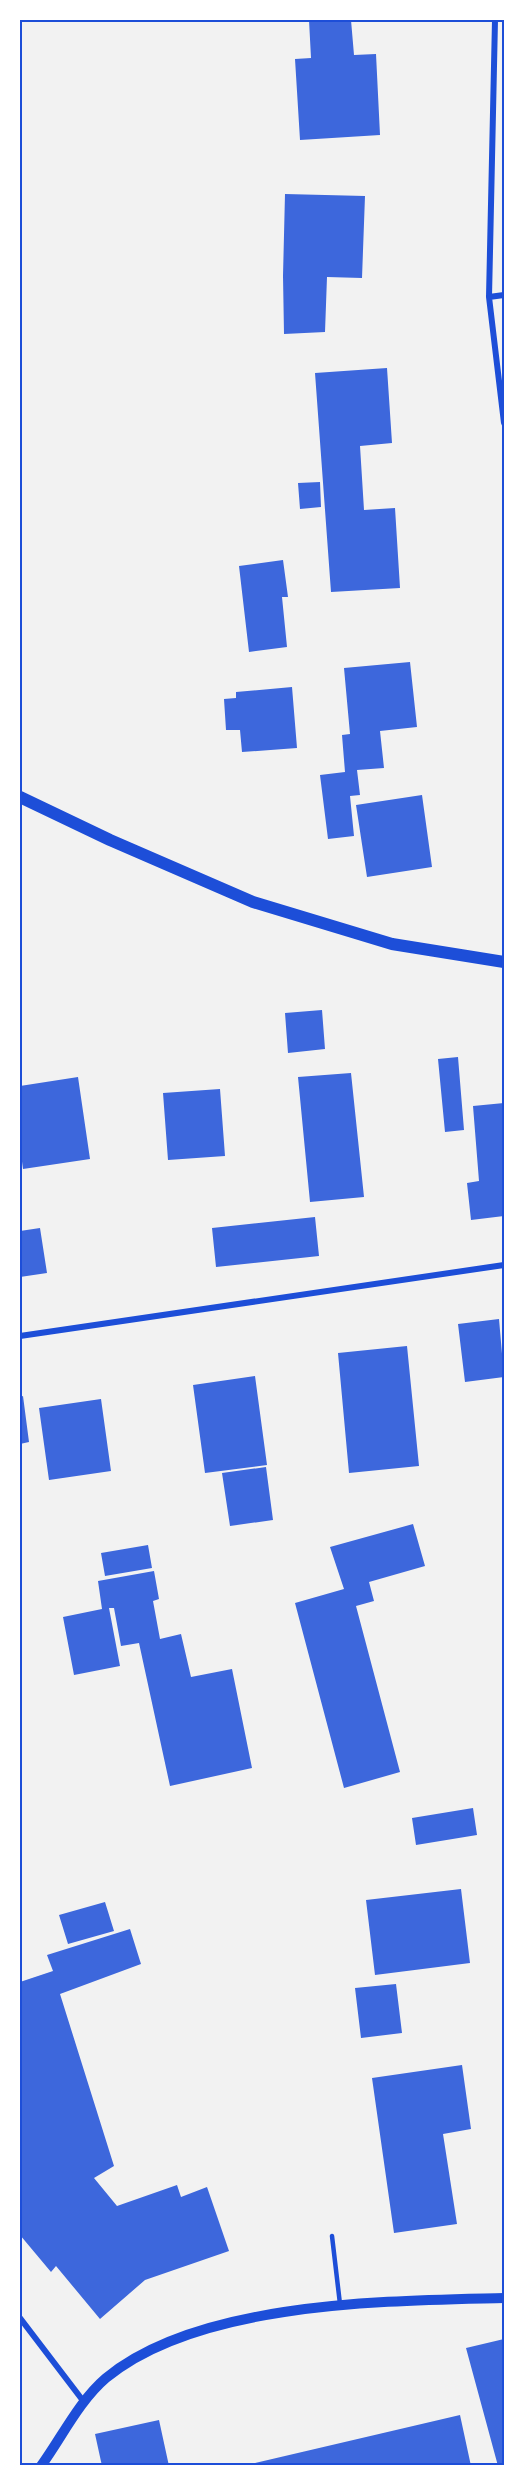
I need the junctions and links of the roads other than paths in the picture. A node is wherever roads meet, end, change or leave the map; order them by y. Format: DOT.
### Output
graph roads {
  1 [pos="495,20"];
  2 [pos="504,295"];
  3 [pos="489,297"];
  4 [pos="504,423"];
  5 [pos="20,797"];
  6 [pos="504,962"];
  7 [pos="504,1265"];
  8 [pos="20,1336"];
  9 [pos="332,2236"];
  10 [pos="504,2298"];
  11 [pos="341,2307"];
  12 [pos="20,2318"];
  13 [pos="84,2402"];
  14 [pos="41,2466"];
  1 -- 3 [label="street"];
  2 -- 3 [label="street"];
  3 -- 4 [label="street"];
  5 -- 6 [label="main road"];
  7 -- 8 [label="street"];
  9 -- 11 [label="lane"];
  10 -- 11 [label="street"];
  11 -- 13 [label="street"];
  12 -- 13 [label="street"];
  13 -- 14 [label="street"];
}
